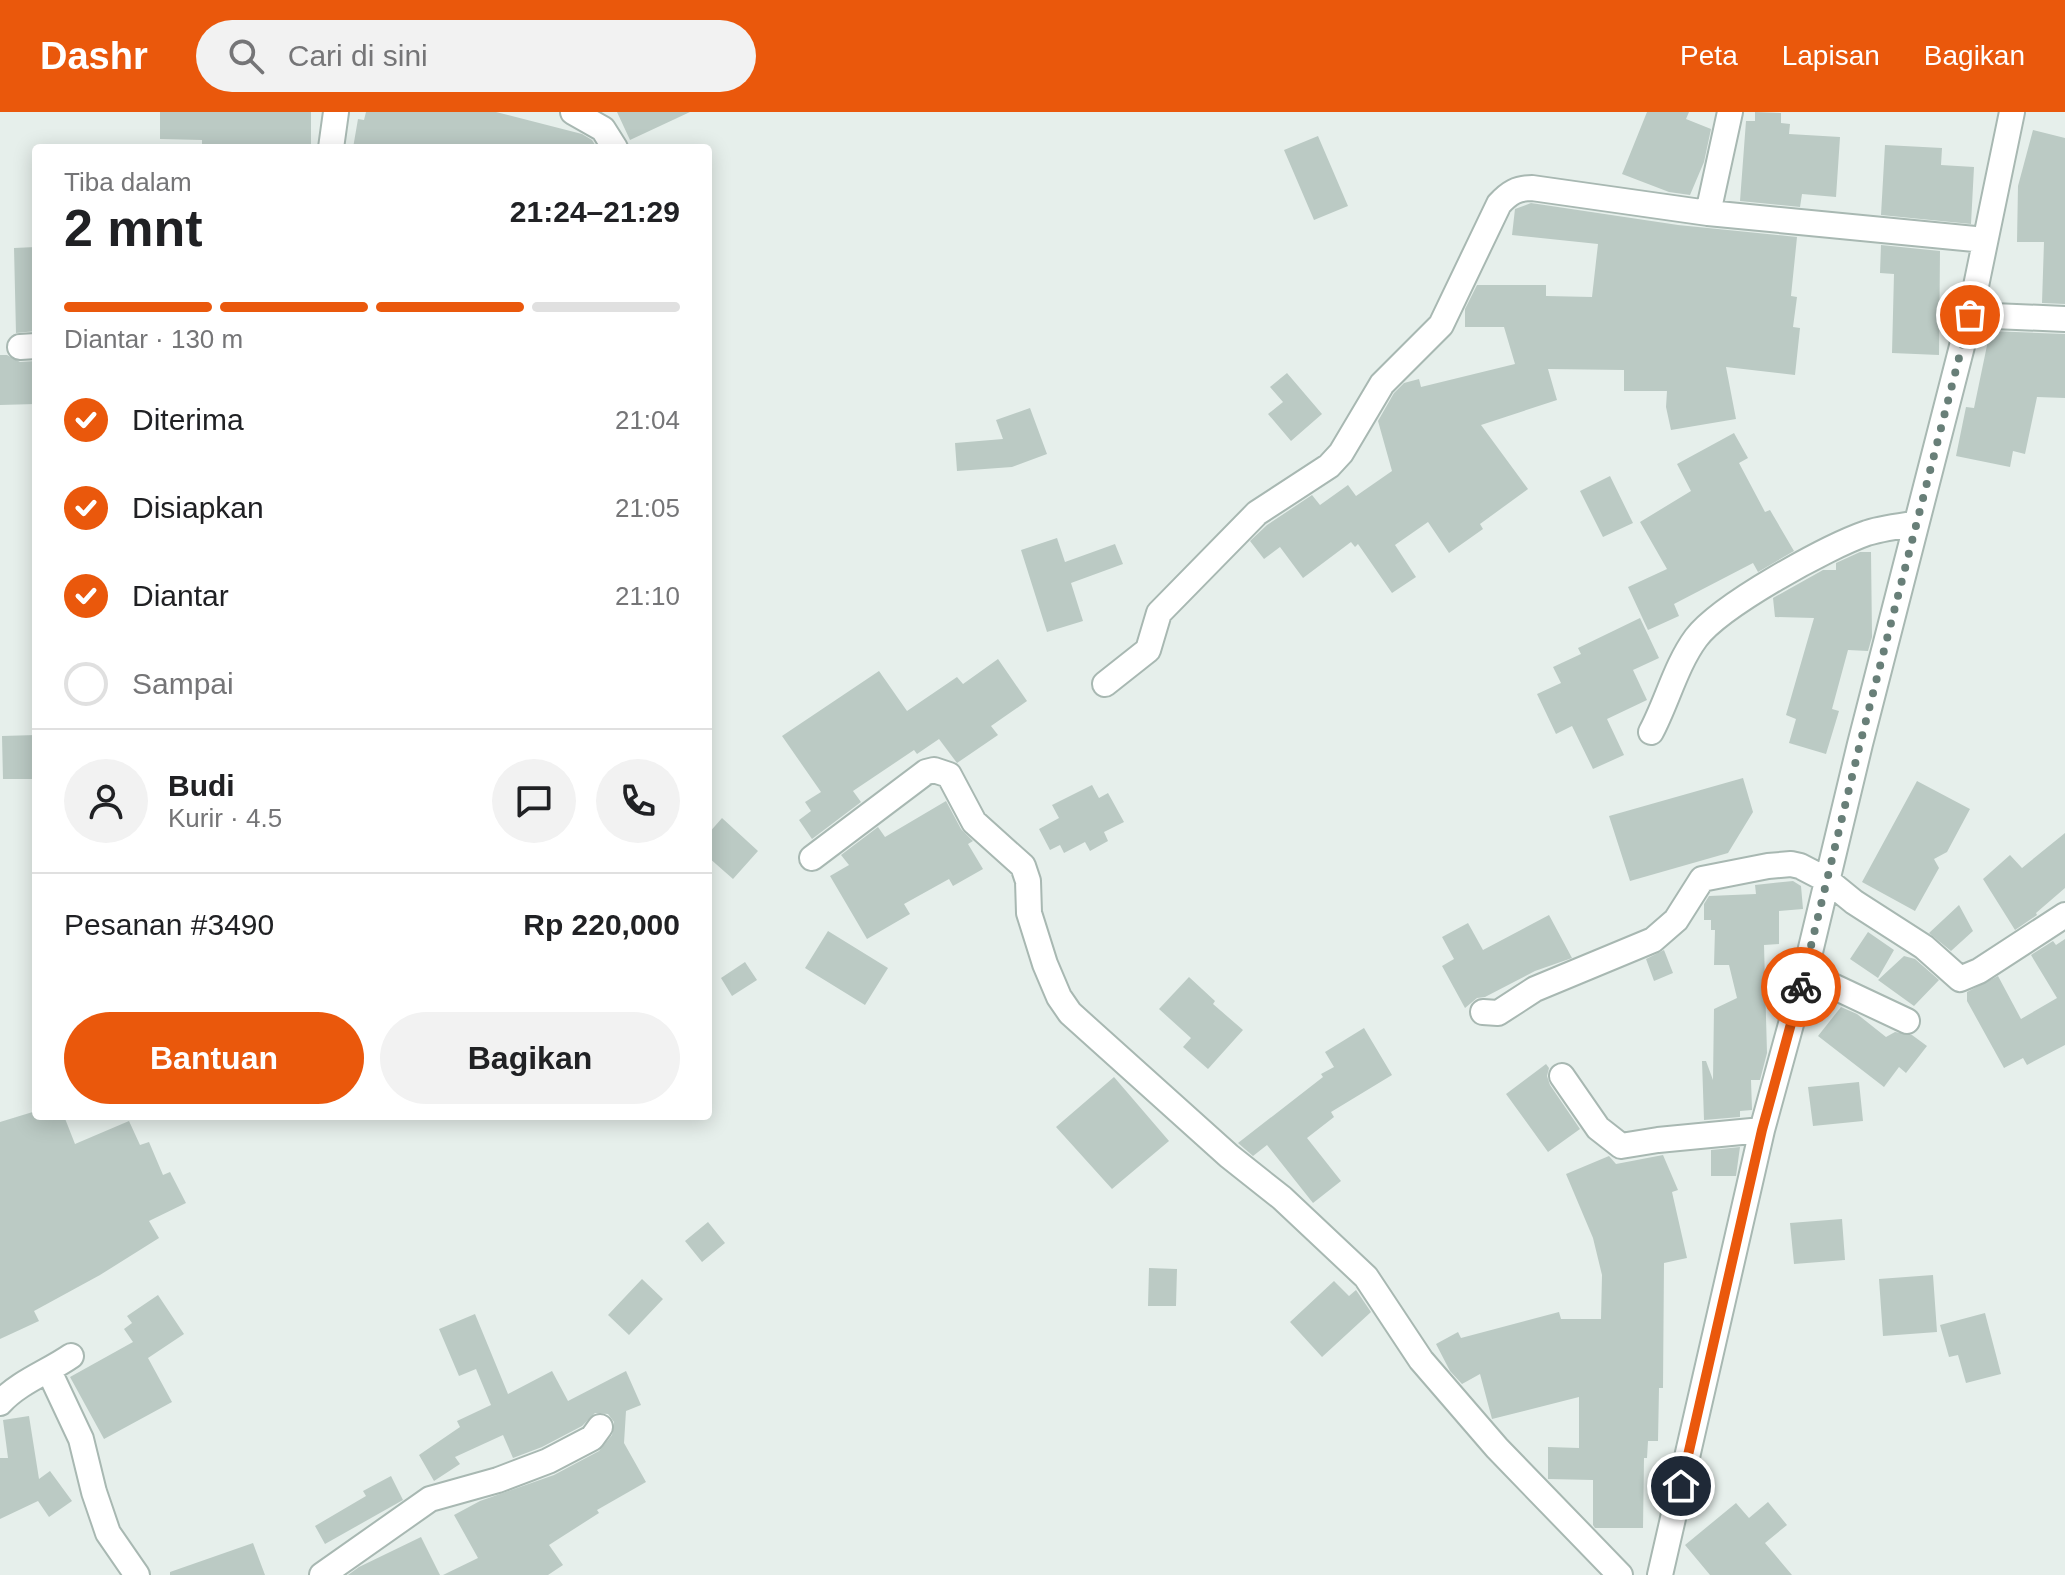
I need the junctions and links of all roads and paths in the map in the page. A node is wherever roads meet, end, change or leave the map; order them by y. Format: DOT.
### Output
graph roads {
  1 [pos="336,112"];
  2 [pos="575,112"];
  3 [pos="1730,112"];
  4 [pos="2012,112"];
  5 [pos="332,144"];
  6 [pos="612,144"];
  7 [pos="1708,213"];
  8 [pos="1985,240"];
  9 [pos="1970,315"];
  10 [pos="2065,319"];
  11 [pos="1915,524"];
  12 [pos="1105,684"];
  13 [pos="1651,732"];
  14 [pos="812,858"];
  15 [pos="1827,880"];
  16 [pos="2065,915"];
  17 [pos="1805,973"];
  18 [pos="1483,1012"];
  19 [pos="1907,1021"];
  20 [pos="1562,1076"];
  21 [pos="1762,1130"];
  22 [pos="71,1356"];
  23 [pos="49,1371"];
  24 [pos="0,1403"];
  25 [pos="600,1427"];
  26 [pos="137,1575"];
  27 [pos="322,1575"];
  28 [pos="1620,1575"];
  29 [pos="1660,1575"];
  1 -- 5 [label="street"];
  2 -- 6 [label="street"];
  3 -- 7 [label="street"];
  4 -- 8 [label="street"];
  7 -- 8 [label="street"];
  7 -- 12 [label="street"];
  8 -- 9 [label="street"];
  9 -- 10 [label="street"];
  9 -- 11 [label="street"];
  11 -- 13 [label="street"];
  11 -- 15 [label="street"];
  14 -- 28 [label="street"];
  15 -- 16 [label="street"];
  15 -- 17 [label="street"];
  15 -- 18 [label="street"];
  17 -- 19 [label="street"];
  17 -- 21 [label="street"];
  20 -- 21 [label="street"];
  21 -- 29 [label="street"];
  22 -- 23 [label="street"];
  23 -- 24 [label="street"];
  23 -- 26 [label="street"];
  25 -- 27 [label="street"];
}
